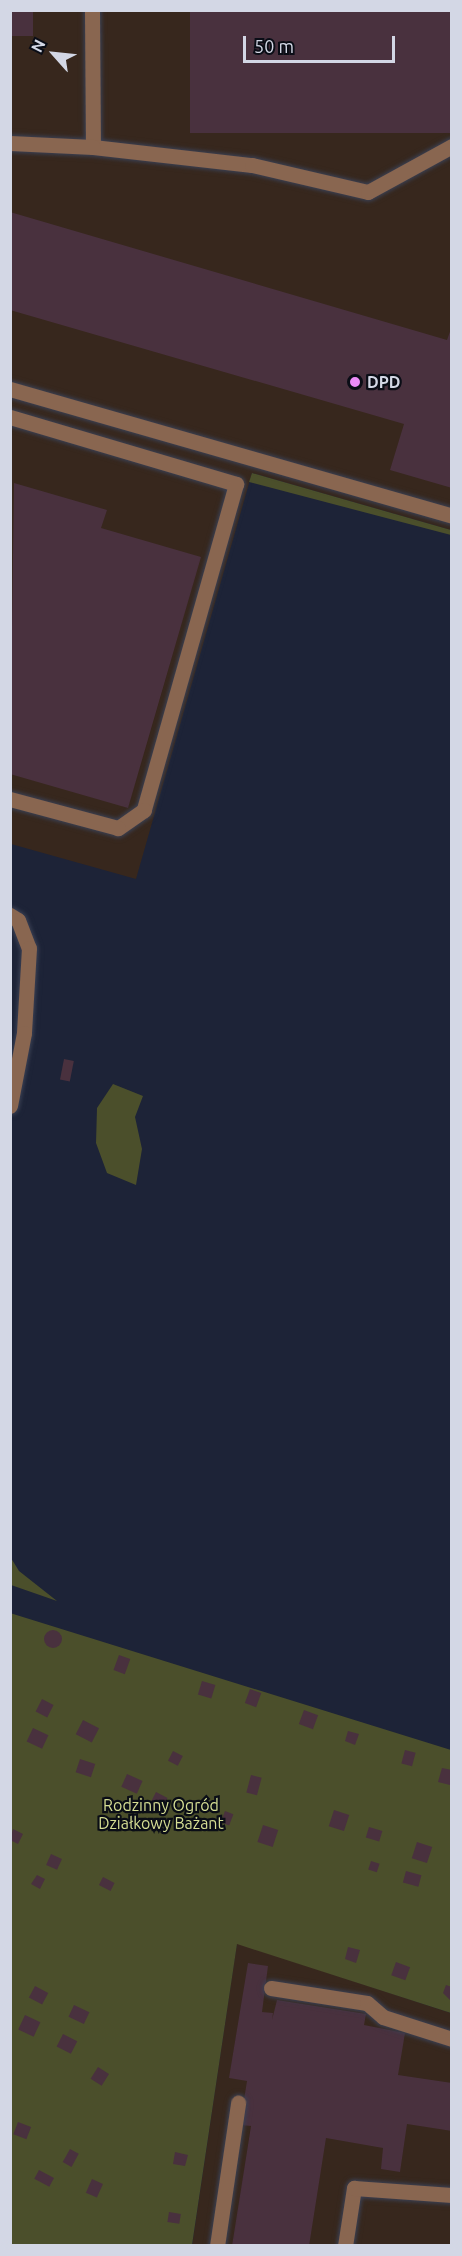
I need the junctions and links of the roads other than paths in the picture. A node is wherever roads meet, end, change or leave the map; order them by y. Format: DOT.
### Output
graph roads {
  1 [pos="92,10"];
  2 [pos="10,143"];
  3 [pos="452,146"];
  4 [pos="93,147"];
  5 [pos="10,389"];
  6 [pos="10,417"];
  7 [pos="452,516"];
  8 [pos="10,799"];
  9 [pos="10,915"];
  10 [pos="10,1106"];
  11 [pos="271,1988"];
  12 [pos="452,2039"];
  13 [pos="238,2103"];
  14 [pos="452,2195"];
  15 [pos="217,2246"];
  16 [pos="345,2246"];
  1 -- 4 [label="lane"];
  2 -- 4 [label="lane"];
  3 -- 4 [label="lane"];
  5 -- 7 [label="lane"];
  6 -- 8 [label="lane"];
  9 -- 10 [label="lane"];
  11 -- 12 [label="lane"];
  13 -- 15 [label="lane"];
  14 -- 16 [label="lane"];
}
